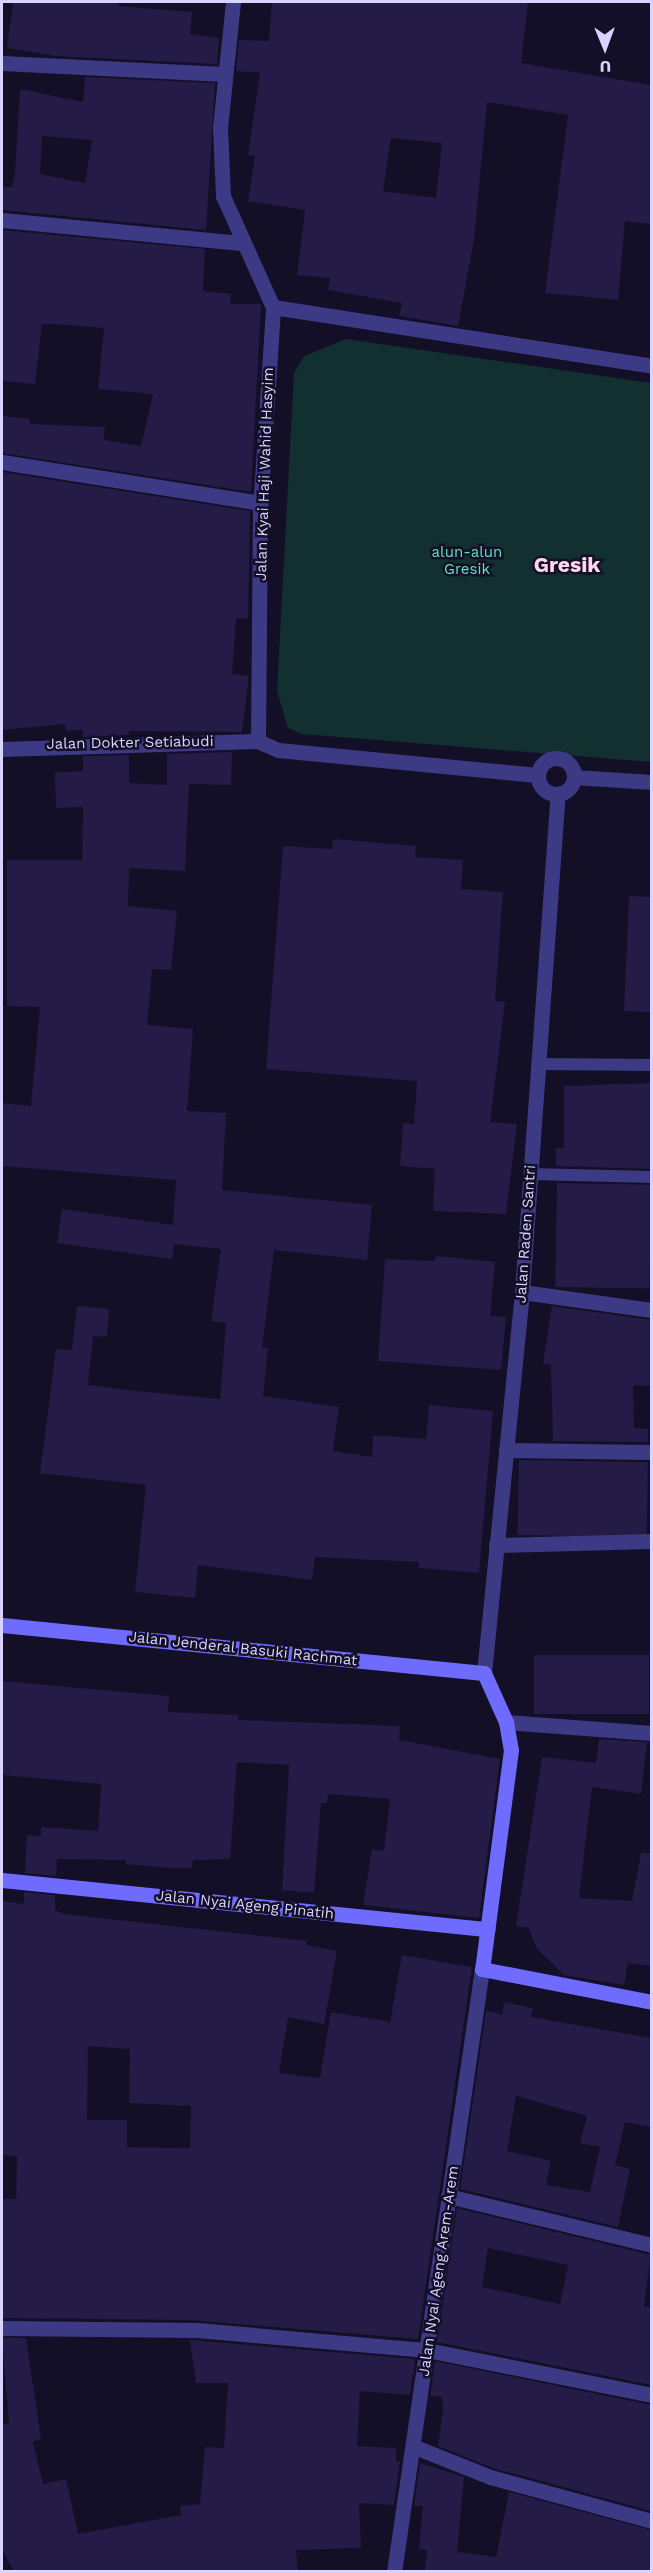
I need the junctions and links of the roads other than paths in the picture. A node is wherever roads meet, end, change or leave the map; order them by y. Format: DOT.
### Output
graph roads {
  1 [pos="232,2"];
  2 [pos="2,63"];
  3 [pos="225,74"];
  4 [pos="2,220"];
  5 [pos="241,243"];
  6 [pos="273,307"];
  7 [pos="651,366"];
  8 [pos="2,462"];
  9 [pos="261,503"];
  10 [pos="258,741"];
  11 [pos="2,749"];
  12 [pos="537,775"];
  13 [pos="574,777"];
  14 [pos="651,782"];
  15 [pos="558,795"];
  16 [pos="539,1064"];
  17 [pos="651,1065"];
  18 [pos="531,1174"];
  19 [pos="651,1177"];
  20 [pos="522,1292"];
  21 [pos="651,1310"];
  22 [pos="506,1450"];
  23 [pos="651,1452"];
  24 [pos="651,1541"];
  25 [pos="496,1545"];
  26 [pos="2,1625"];
  27 [pos="484,1673"];
  28 [pos="506,1722"];
  29 [pos="651,1733"];
  30 [pos="2,1880"];
  31 [pos="488,1929"];
  32 [pos="482,1969"];
  33 [pos="651,2002"];
  34 [pos="448,2196"];
  35 [pos="651,2245"];
  36 [pos="2,2328"];
  37 [pos="427,2350"];
  38 [pos="651,2395"];
  39 [pos="415,2447"];
  40 [pos="651,2521"];
  41 [pos="394,2571"];
  1 -- 3 [label="street"];
  2 -- 3 [label="street"];
  3 -- 5 [label="street"];
  4 -- 5 [label="street"];
  5 -- 6 [label="street"];
  6 -- 7 [label="street"];
  6 -- 9 [label="street, Jalan Kyai Haji Wahid Hasyim"];
  8 -- 9 [label="street"];
  9 -- 10 [label="street, Jalan Kyai Haji Wahid Hasyim"];
  10 -- 11 [label="street, Jalan Dokter Setiabudi"];
  10 -- 12 [label="street"];
  12 -- 13 [label="street"];
  12 -- 15 [label="street"];
  13 -- 14 [label="street"];
  13 -- 15 [label="street"];
  15 -- 16 [label="street, Jalan Raden Santri"];
  16 -- 17 [label="lane"];
  16 -- 18 [label="street, Jalan Raden Santri"];
  18 -- 19 [label="lane"];
  18 -- 20 [label="street, Jalan Raden Santri"];
  20 -- 21 [label="street"];
  20 -- 22 [label="street, Jalan Raden Santri"];
  22 -- 23 [label="street"];
  22 -- 25 [label="street, Jalan Raden Santri"];
  24 -- 25 [label="street"];
  25 -- 27 [label="street, Jalan Raden Santri"];
  26 -- 27 [label="main road, Jalan Jenderal Basuki Rachmat"];
  27 -- 28 [label="main road"];
  28 -- 29 [label="street"];
  28 -- 31 [label="main road"];
  30 -- 31 [label="main road, Jalan Nyai Ageng Pinatih"];
  31 -- 32 [label="main road"];
  32 -- 33 [label="main road"];
  32 -- 34 [label="street, Jalan Nyai Ageng Arem-Arem"];
  34 -- 35 [label="street"];
  34 -- 37 [label="street, Jalan Nyai Ageng Arem-Arem"];
  36 -- 37 [label="street"];
  37 -- 38 [label="street"];
  37 -- 39 [label="street, Jalan Nyai Ageng Arem-Arem"];
  39 -- 40 [label="street"];
  39 -- 41 [label="street, Jalan Nyai Ageng Arem-Arem"];
}
